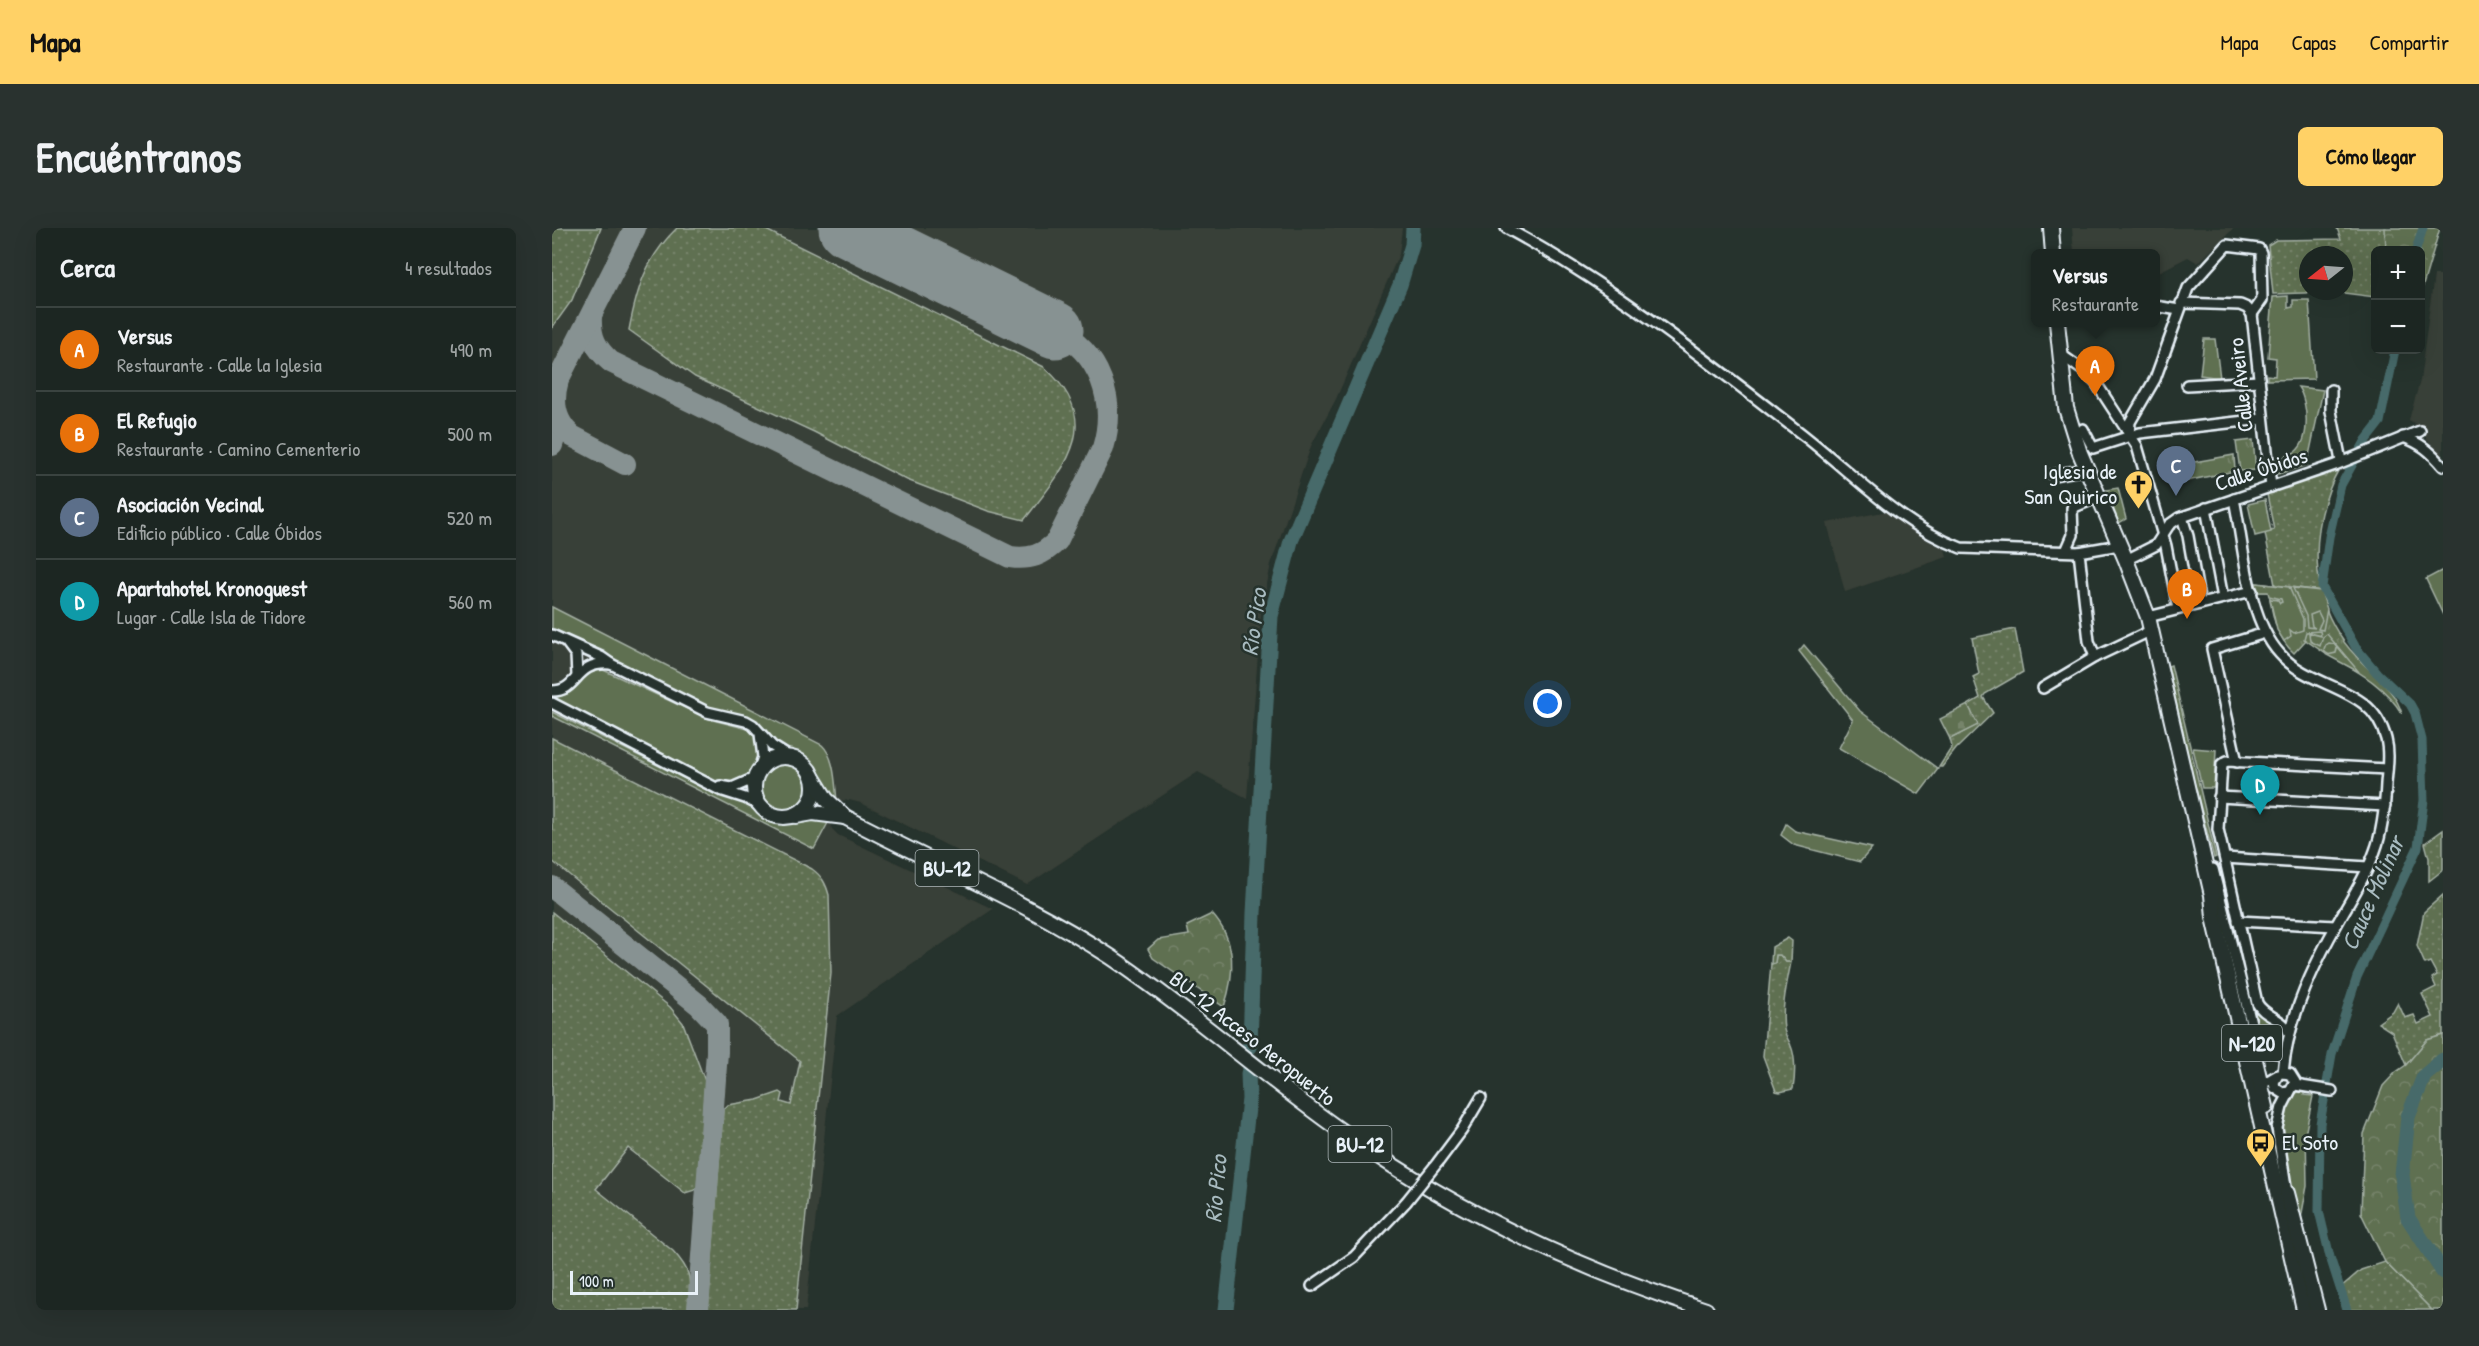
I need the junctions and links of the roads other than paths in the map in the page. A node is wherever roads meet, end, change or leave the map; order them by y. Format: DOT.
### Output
graph roads {
  1 [pos="1506,228"];
  2 [pos="2051,228"];
  3 [pos="2053,249"];
  4 [pos="2160,306"];
  5 [pos="2180,306"];
  6 [pos="2252,314"];
  7 [pos="2057,327"];
  8 [pos="2060,354"];
  9 [pos="2259,381"];
  10 [pos="2187,385"];
  11 [pos="2331,390"];
  12 [pos="2263,419"];
  13 [pos="2083,429"];
  14 [pos="2420,430"];
  15 [pos="2129,435"];
  16 [pos="2403,437"];
  17 [pos="2341,461"];
  18 [pos="2443,466"];
  19 [pos="2087,469"];
  20 [pos="2053,475"];
  21 [pos="2271,487"];
  22 [pos="2098,497"];
  23 [pos="2234,499"];
  24 [pos="2206,508"];
  25 [pos="2182,517"];
  26 [pos="2163,536"];
  27 [pos="2120,545"];
  28 [pos="2066,551"];
  29 [pos="2079,552"];
  30 [pos="2126,560"];
  31 [pos="2252,591"];
  32 [pos="2223,598"];
  33 [pos="2200,604"];
  34 [pos="2178,609"];
  35 [pos="2150,623"];
  36 [pos="2265,633"];
  37 [pos="552,635"];
  38 [pos="566,642"];
  39 [pos="2095,657"];
  40 [pos="610,664"];
  41 [pos="577,676"];
  42 [pos="2043,688"];
  43 [pos="552,691"];
  44 [pos="552,703"];
  45 [pos="759,732"];
  46 [pos="788,756"];
  47 [pos="2237,762"];
  48 [pos="2387,770"];
  49 [pos="756,775"];
  50 [pos="813,778"];
  51 [pos="712,784"];
  52 [pos="2219,797"];
  53 [pos="761,806"];
  54 [pos="2385,806"];
  55 [pos="794,816"];
  56 [pos="845,817"];
  57 [pos="2196,825"];
  58 [pos="2225,858"];
  59 [pos="2368,867"];
  60 [pos="2212,895"];
  61 [pos="2238,921"];
  62 [pos="2335,926"];
  63 [pos="2289,1027"];
  64 [pos="2284,1054"];
  65 [pos="2280,1075"];
  66 [pos="2261,1085"];
  67 [pos="2292,1089"];
  68 [pos="2332,1091"];
  69 [pos="1481,1098"];
  70 [pos="2266,1144"];
  71 [pos="2287,1192"];
  72 [pos="1312,1286"];
  73 [pos="1706,1310"];
  74 [pos="2304,1310"];
  75 [pos="2317,1310"];
  1 -- 28 [label="street"];
  2 -- 3 [label="highway"];
  4 -- 5 [label="street"];
  5 -- 6 [label="street"];
  5 -- 6 [label="street"];
  5 -- 15 [label="street"];
  6 -- 9 [label="street, Calle Aveiro"];
  7 -- 8 [label="highway, N-120"];
  8 -- 15 [label="street"];
  8 -- 19 [label="highway, N-120"];
  9 -- 10 [label="street"];
  9 -- 12 [label="street, Calle Aveiro"];
  11 -- 17 [label="street"];
  12 -- 15 [label="street"];
  12 -- 21 [label="street, Calle Aveiro"];
  13 -- 15 [label="street"];
  14 -- 16 [label="street, Calle Óbidos"];
  15 -- 26 [label="street"];
  16 -- 17 [label="street, Calle Óbidos"];
  16 -- 18 [label="street"];
  17 -- 21 [label="street, Calle Óbidos"];
  19 -- 20 [label="street"];
  19 -- 22 [label="highway, N-120"];
  21 -- 23 [label="street, Calle Óbidos"];
  22 -- 27 [label="highway, N-120"];
  22 -- 28 [label="street"];
  23 -- 24 [label="street, Calle Óbidos"];
  23 -- 31 [label="street"];
  24 -- 25 [label="street, Calle Óbidos"];
  24 -- 32 [label="street"];
  25 -- 26 [label="street, Calle Óbidos"];
  25 -- 33 [label="street"];
  26 -- 30 [label="street, Calle Óbidos"];
  26 -- 34 [label="street"];
  27 -- 29 [label="street"];
  27 -- 30 [label="highway, N-120"];
  28 -- 29 [label="street"];
  29 -- 39 [label="street"];
  30 -- 35 [label="highway, N-120"];
  31 -- 32 [label="street"];
  31 -- 36 [label="street"];
  32 -- 33 [label="street"];
  33 -- 34 [label="street"];
  34 -- 35 [label="street"];
  35 -- 39 [label="street"];
  35 -- 57 [label="highway, N-120"];
  36 -- 47 [label="street"];
  36 -- 48 [label="street"];
  37 -- 38 [label="street"];
  38 -- 40 [label="street"];
  38 -- 41 [label="street"];
  39 -- 42 [label="street"];
  40 -- 41 [label="street"];
  40 -- 45 [label="street"];
  41 -- 43 [label="street"];
  44 -- 51 [label="street"];
  45 -- 46 [label="street"];
  45 -- 49 [label="street"];
  46 -- 49 [label="highway"];
  46 -- 50 [label="highway, BU-12"];
  47 -- 48 [label="street"];
  47 -- 52 [label="street"];
  48 -- 54 [label="street"];
  49 -- 51 [label="street"];
  49 -- 53 [label="highway"];
  50 -- 55 [label="highway"];
  50 -- 56 [label="highway, BU-12 Acceso Aeropuerto / BU-12"];
  51 -- 53 [label="street"];
  52 -- 54 [label="street"];
  52 -- 58 [label="street"];
  53 -- 55 [label="highway, BU-12"];
  54 -- 59 [label="street"];
  55 -- 56 [label="highway, BU-12 Acceso Aeropuerto / BU-12"];
  56 -- 73 [label="highway, BU-12 Acceso Aeropuerto / BU-12"];
  57 -- 60 [label="highway, N-120"];
  57 -- 64 [label="street"];
  58 -- 59 [label="street"];
  58 -- 61 [label="street"];
  59 -- 62 [label="street"];
  60 -- 66 [label="highway, N-120"];
  60 -- 70 [label="highway, N-120"];
  61 -- 62 [label="street"];
  61 -- 63 [label="street"];
  62 -- 63 [label="street"];
  63 -- 64 [label="street"];
  64 -- 65 [label="street"];
  65 -- 66 [label="street"];
  65 -- 67 [label="street"];
  65 -- 67 [label="street"];
  66 -- 70 [label="street"];
  66 -- 71 [label="highway, N-120"];
  67 -- 68 [label="street"];
  67 -- 71 [label="street"];
  69 -- 72 [label="street, bridge"];
  70 -- 74 [label="highway, N-120"];
  71 -- 75 [label="highway, N-120"];
}
